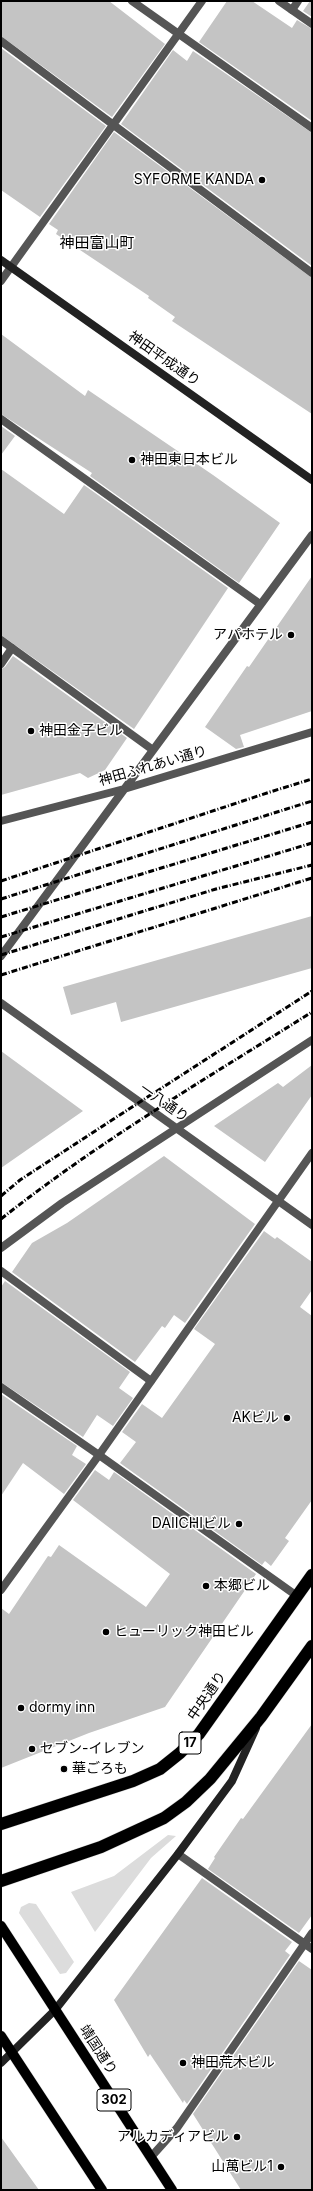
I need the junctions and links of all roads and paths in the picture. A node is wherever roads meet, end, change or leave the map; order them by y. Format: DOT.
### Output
graph roads {
  1 [pos="132,1"];
  2 [pos="202,1"];
  3 [pos="279,1"];
  4 [pos="298,1"];
  5 [pos="292,10"];
  6 [pos="312,24"];
  7 [pos="178,35"];
  8 [pos="1,41"];
  9 [pos="113,124"];
  10 [pos="312,128"];
  11 [pos="1,260"];
  12 [pos="11,267"];
  13 [pos="312,273"];
  14 [pos="1,281"];
  15 [pos="1,420"];
  16 [pos="312,480"];
  17 [pos="312,536"];
  18 [pos="260,604"];
  19 [pos="1,640"];
  20 [pos="12,648"];
  21 [pos="1,664"];
  22 [pos="312,732"];
  23 [pos="153,750"];
  24 [pos="124,789"];
  25 [pos="1,821"];
  26 [pos="1,956"];
  27 [pos="1,1003"];
  28 [pos="312,1040"];
  29 [pos="176,1128"];
  30 [pos="312,1153"];
  31 [pos="278,1200"];
  32 [pos="312,1224"];
  33 [pos="1,1248"];
  34 [pos="1,1272"];
  35 [pos="151,1381"];
  36 [pos="1,1387"];
  37 [pos="99,1455"];
  38 [pos="312,1575"];
  39 [pos="1,1590"];
  40 [pos="297,1596"];
  41 [pos="312,1646"];
  42 [pos="261,1717"];
  43 [pos="1,1824"];
  44 [pos="178,1854"];
  45 [pos="1,1881"];
  46 [pos="1,1926"];
  47 [pos="312,1933"];
  48 [pos="304,1943"];
  49 [pos="312,1949"];
  50 [pos="55,2010"];
  51 [pos="1,2036"];
  52 [pos="12,2053"];
  53 [pos="1,2063"];
  54 [pos="151,2157"];
  55 [pos="102,2190"];
  56 [pos="172,2190"];
  1 -- 7 [label="street"];
  2 -- 7 [label="street"];
  3 -- 5 [label="street"];
  4 -- 5 [label="street"];
  5 -- 6 [label="street"];
  7 -- 9 [label="street"];
  7 -- 10 [label="street"];
  8 -- 9 [label="street"];
  9 -- 12 [label="street"];
  9 -- 13 [label="street"];
  11 -- 12 [label="street, 神田平成通り"];
  12 -- 14 [label="street"];
  12 -- 16 [label="street, 神田平成通り"];
  15 -- 18 [label="street"];
  17 -- 18 [label="street"];
  18 -- 23 [label="street"];
  19 -- 20 [label="street"];
  20 -- 21 [label="street"];
  20 -- 23 [label="street"];
  22 -- 24 [label="street, 神田ふれあい通り"];
  23 -- 24 [label="street"];
  24 -- 25 [label="street, 神田ふれあい通り"];
  24 -- 26 [label="street"];
  27 -- 29 [label="street, 一八通り"];
  28 -- 29 [label="street"];
  29 -- 31 [label="street, 一八通り"];
  29 -- 33 [label="street"];
  30 -- 31 [label="street"];
  31 -- 32 [label="street, 一八通り"];
  31 -- 35 [label="street"];
  34 -- 35 [label="street"];
  35 -- 37 [label="street"];
  36 -- 37 [label="street"];
  37 -- 39 [label="street"];
  37 -- 40 [label="street"];
  38 -- 40 [label="highway, 中央通り / 17"];
  40 -- 43 [label="highway, 中央通り / 17"];
  41 -- 42 [label="highway"];
  42 -- 44 [label="street"];
  42 -- 45 [label="highway"];
  44 -- 48 [label="street"];
  44 -- 50 [label="street"];
  46 -- 50 [label="main road, 靖国通り / 302"];
  47 -- 48 [label="street"];
  48 -- 49 [label="street"];
  48 -- 54 [label="street"];
  50 -- 52 [label="street"];
  50 -- 54 [label="main road, 靖国通り / 302"];
  51 -- 52 [label="main road"];
  52 -- 53 [label="street"];
  52 -- 55 [label="main road"];
  54 -- 56 [label="main road, 靖国通り / 302"];
}
